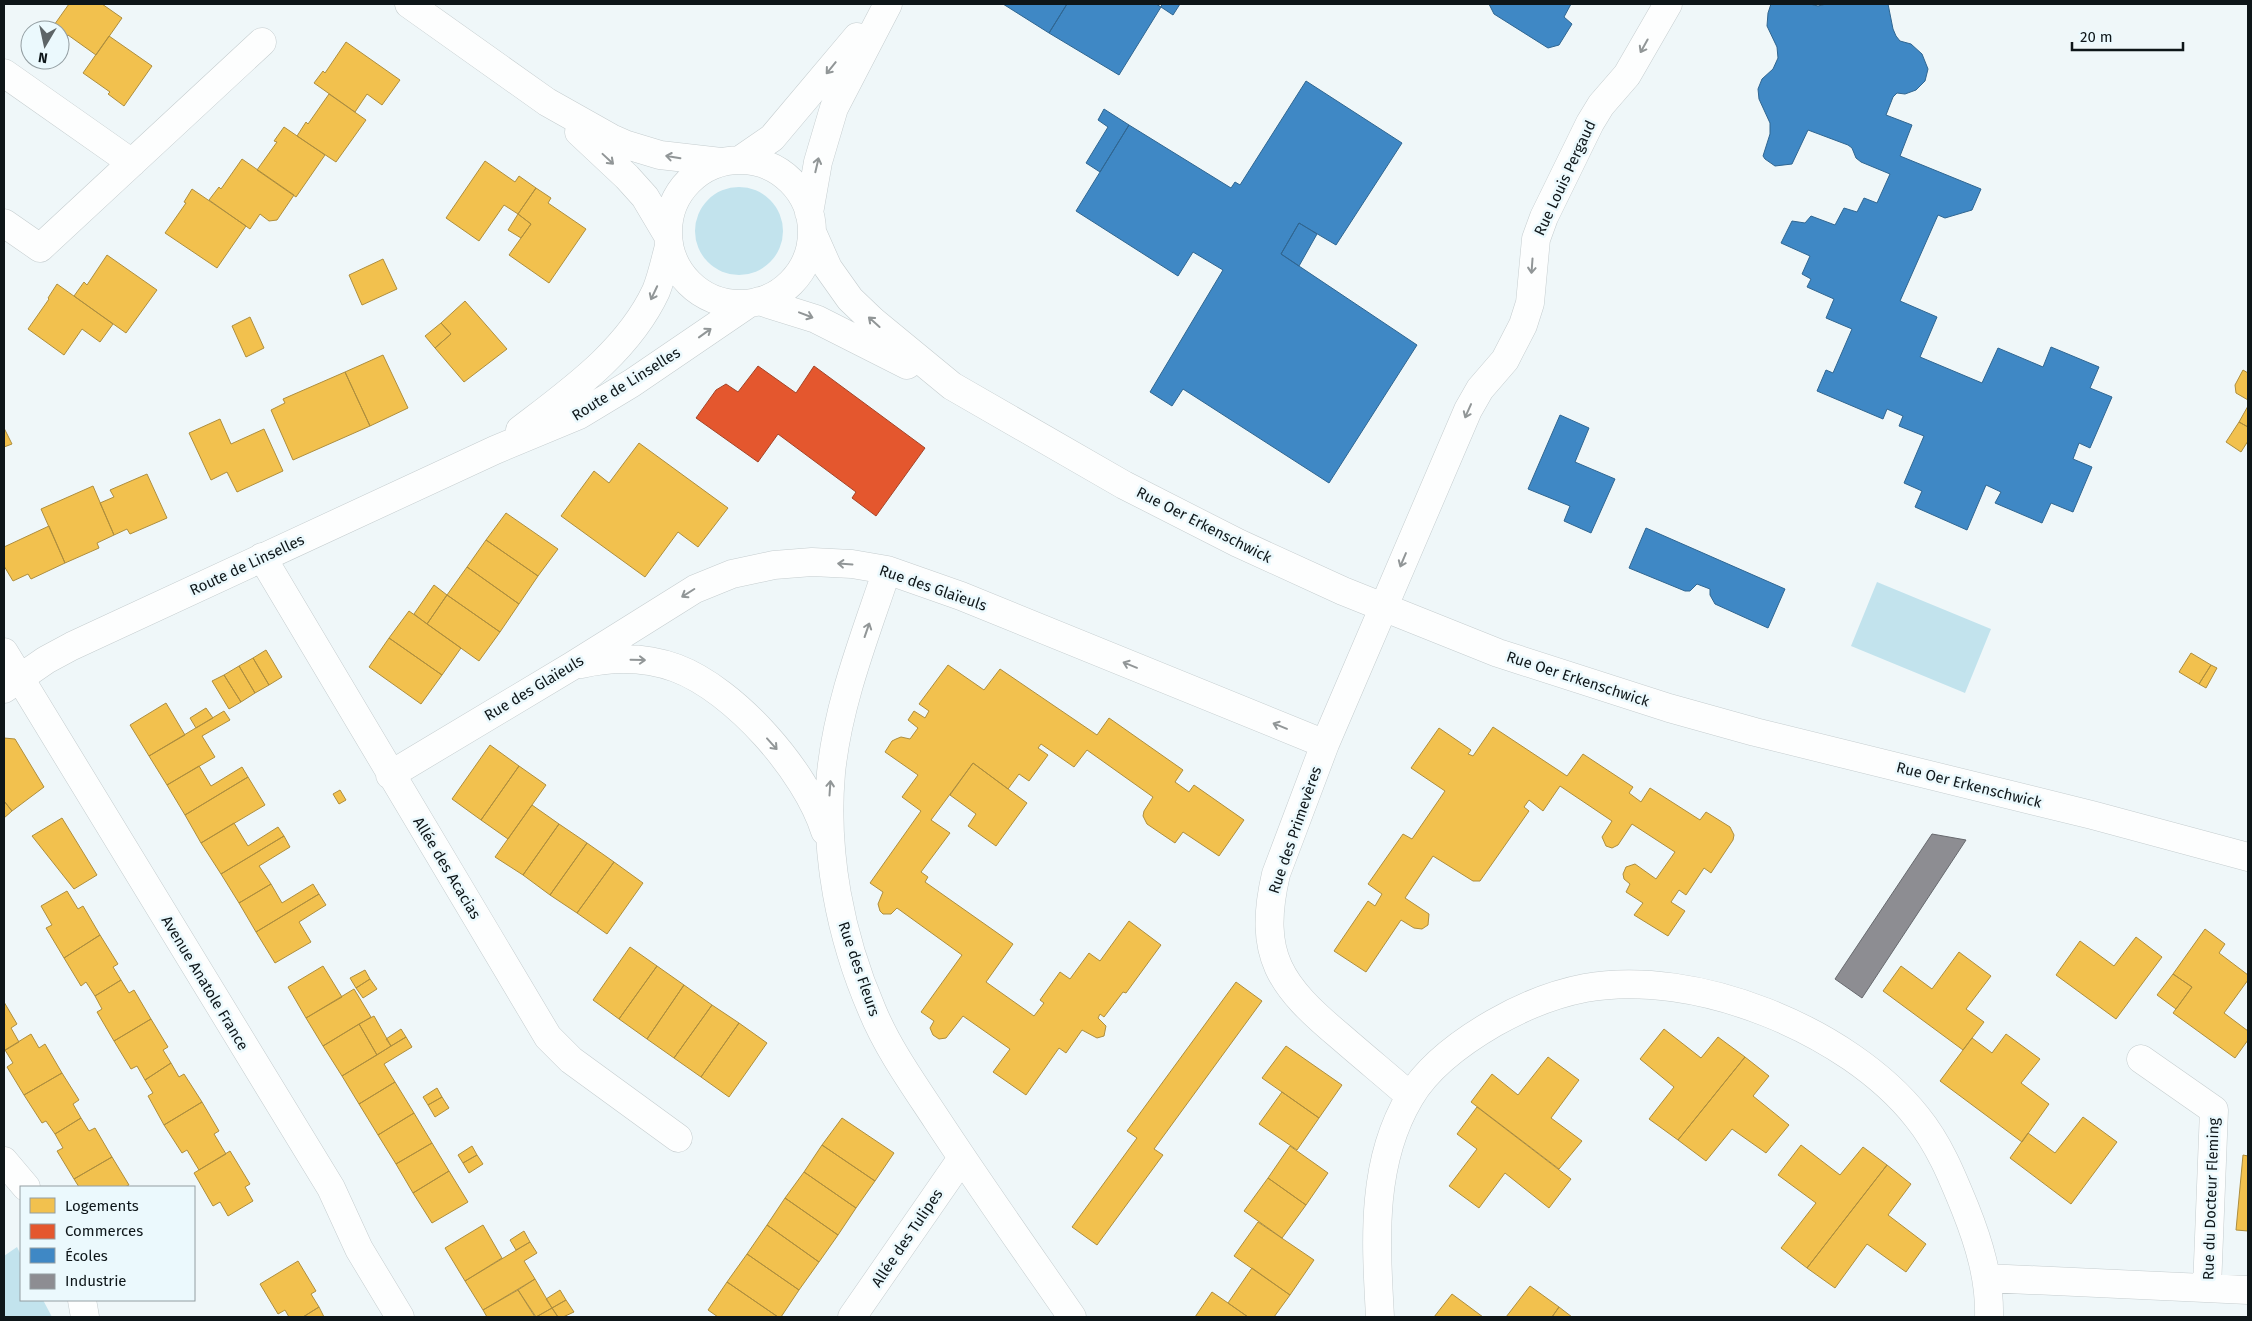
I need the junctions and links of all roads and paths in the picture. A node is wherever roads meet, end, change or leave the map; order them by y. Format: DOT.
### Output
graph roads {
  1 [pos="409,4"];
  2 [pos="887,4"];
  3 [pos="1668,4"];
  4 [pos="262,42"];
  5 [pos="4,73"];
  6 [pos="547,102"];
  7 [pos="731,161"];
  8 [pos="132,163"];
  9 [pos="4,222"];
  10 [pos="811,223"];
  11 [pos="668,240"];
  12 [pos="754,302"];
  13 [pos="952,386"];
  14 [pos="495,450"];
  15 [pos="262,557"];
  16 [pos="887,570"];
  17 [pos="1383,608"];
  18 [pos="4,652"];
  19 [pos="572,666"];
  20 [pos="11,684"];
  21 [pos="1325,744"];
  22 [pos="390,775"];
  23 [pos="832,854"];
  24 [pos="2248,858"];
  25 [pos="2140,1059"];
  26 [pos="1410,1096"];
  27 [pos="678,1138"];
  28 [pos="962,1158"];
  29 [pos="4,1161"];
  30 [pos="25,1186"];
  31 [pos="1986,1278"];
  32 [pos="2207,1288"];
  33 [pos="2248,1290"];
  34 [pos="82,1301"];
  35 [pos="84,1317"];
  36 [pos="400,1317"];
  37 [pos="852,1317"];
  38 [pos="1072,1317"];
  39 [pos="1380,1317"];
  40 [pos="1989,1317"];
  1 -- 6 [label="street"];
  2 -- 7 [label="street, one-way"];
  10 -- 2 [label="street, one-way"];
  3 -- 17 [label="street, Rue Louis Pergaud, one-way"];
  4 -- 8 [label="street"];
  5 -- 8 [label="street"];
  7 -- 6 [label="street, one-way"];
  6 -- 11 [label="street, one-way"];
  7 -- 10 [label="street"];
  7 -- 11 [label="street"];
  8 -- 9 [label="street"];
  10 -- 12 [label="street"];
  13 -- 10 [label="street, Rue Oer Erkenschwick, one-way"];
  11 -- 12 [label="street"];
  11 -- 14 [label="street, Route de Linselles, one-way"];
  12 -- 13 [label="street, Rue Oer Erkenschwick, one-way"];
  14 -- 12 [label="street, Route de Linselles, one-way"];
  13 -- 17 [label="street, Rue Oer Erkenschwick"];
  14 -- 15 [label="street, Route de Linselles"];
  15 -- 20 [label="street, Route de Linselles"];
  15 -- 22 [label="street, Allée des Acacias"];
  16 -- 19 [label="street, Rue des Glaïeuls, one-way"];
  21 -- 16 [label="street, Rue des Glaïeuls, one-way"];
  23 -- 16 [label="street, Rue des Fleurs, one-way"];
  17 -- 21 [label="street, Rue des Primevères"];
  17 -- 24 [label="street, Rue Oer Erkenschwick"];
  18 -- 20 [label="street, Avenue Anatole France"];
  19 -- 22 [label="street, Rue des Glaïeuls"];
  19 -- 23 [label="street, one-way"];
  20 -- 36 [label="street, Avenue Anatole France"];
  21 -- 26 [label="street, Rue des Primevères"];
  22 -- 27 [label="street, Allée des Acacias"];
  23 -- 28 [label="street, Rue des Fleurs"];
  25 -- 32 [label="street, Rue du Docteur Fleming"];
  26 -- 31 [label="street"];
  26 -- 39 [label="street"];
  28 -- 37 [label="street, Allée des Tulipes"];
  28 -- 38 [label="street, Rue des Fleurs"];
  29 -- 30 [label="street"];
  31 -- 32 [label="street, Rue du Docteur Fleming"];
  31 -- 40 [label="street"];
  32 -- 33 [label="street, Rue du Docteur Fleming"];
  34 -- 35 [label="street"];
}
